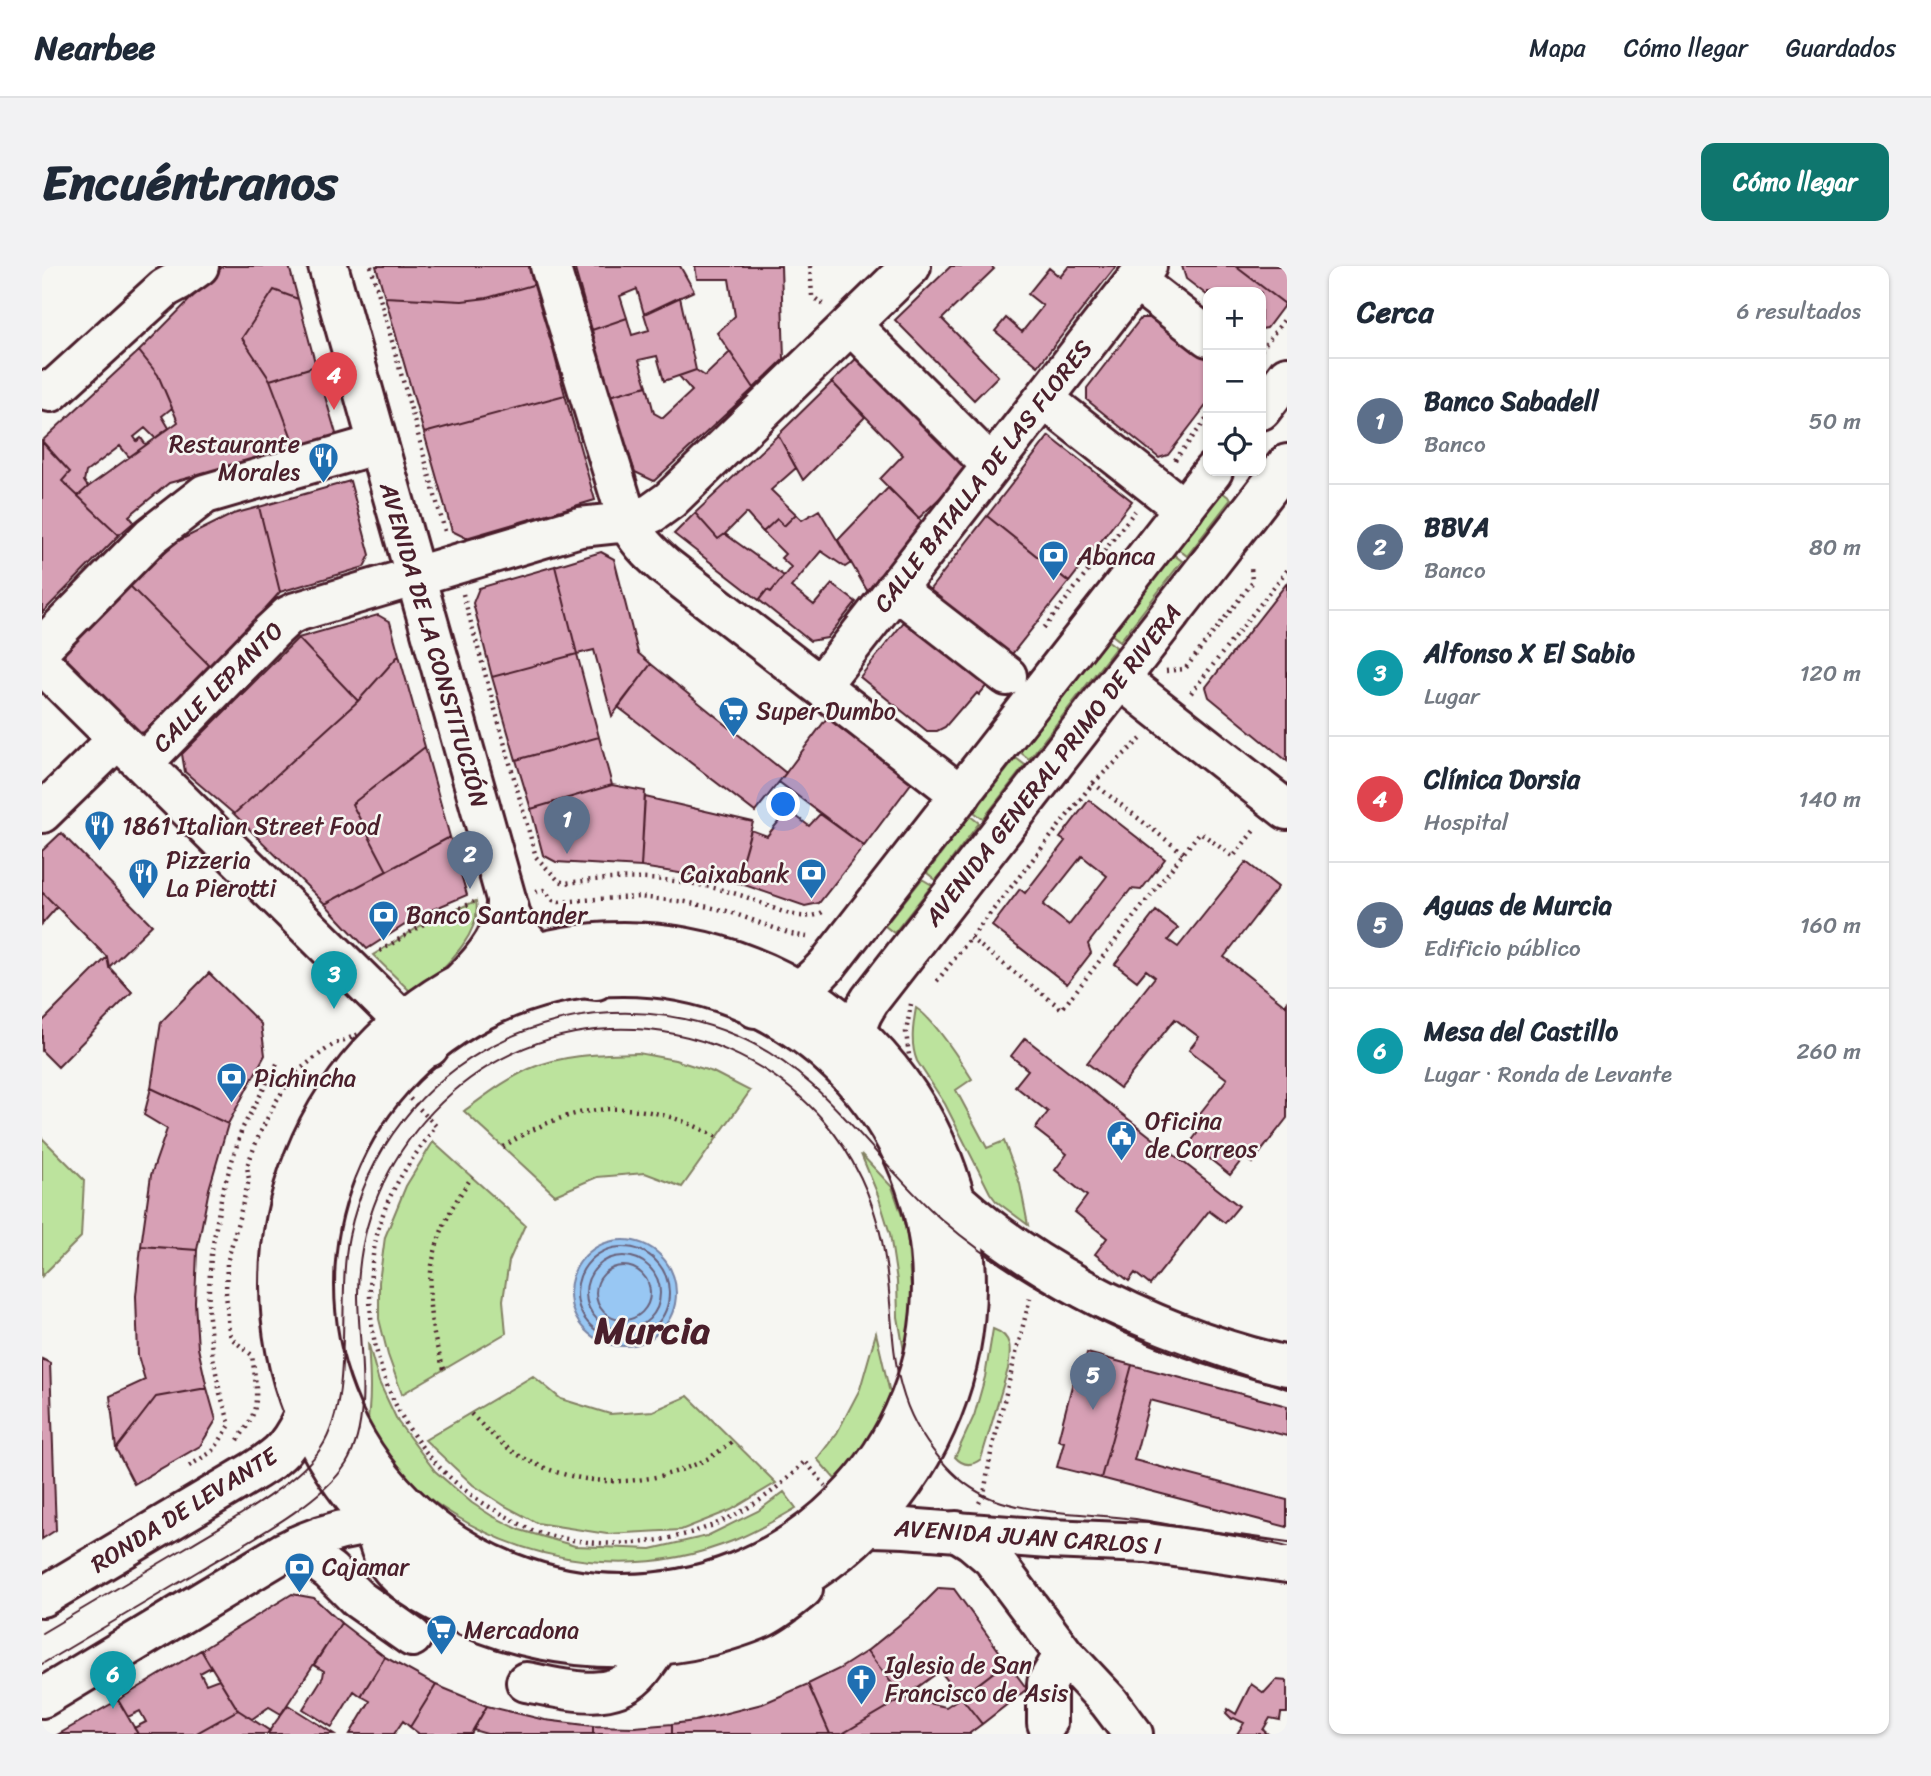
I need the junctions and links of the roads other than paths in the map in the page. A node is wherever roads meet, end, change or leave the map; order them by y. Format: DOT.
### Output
graph roads {
  1 [pos="199,266"];
  2 [pos="328,266"];
  3 [pos="550,266"];
  4 [pos="911,266"];
  5 [pos="1141,273"];
  6 [pos="155,277"];
  7 [pos="851,325"];
  8 [pos="1203,332"];
  9 [pos="42,390"];
  10 [pos="1044,398"];
  11 [pos="378,444"];
  12 [pos="1287,464"];
  13 [pos="991,465"];
  14 [pos="1209,476"];
  15 [pos="1184,509"];
  16 [pos="628,522"];
  17 [pos="415,577"];
  18 [pos="895,589"];
  19 [pos="42,647"];
  20 [pos="42,664"];
  21 [pos="1007,676"];
  22 [pos="1119,679"];
  23 [pos="820,685"];
  24 [pos="130,751"];
  25 [pos="961,795"];
  26 [pos="43,812"];
  27 [pos="1273,816"];
  28 [pos="490,898"];
  29 [pos="542,956"];
  30 [pos="740,966"];
  31 [pos="596,980"];
  32 [pos="796,992"];
  33 [pos="440,998"];
  34 [pos="755,1008"];
  35 [pos="410,1027"];
  36 [pos="855,1033"];
  37 [pos="371,1058"];
  38 [pos="855,1079"];
  39 [pos="896,1136"];
  40 [pos="961,1205"];
  41 [pos="1284,1362"];
  42 [pos="314,1364"];
  43 [pos="299,1423"];
  44 [pos="373,1525"];
  45 [pos="956,1531"];
  46 [pos="440,1533"];
  47 [pos="855,1535"];
  48 [pos="296,1546"];
  49 [pos="780,1562"];
  50 [pos="1287,1563"];
  51 [pos="42,1597"];
  52 [pos="550,1626"];
  53 [pos="659,1630"];
  54 [pos="412,1637"];
  55 [pos="1064,1654"];
  56 [pos="526,1682"];
  57 [pos="42,1698"];
  58 [pos="1047,1723"];
  59 [pos="1133,1734"];
  1 -- 6 [label="main road"];
  2 -- 11 [label="main road, AVENIDA DE LA CONSTITUCIÓN"];
  3 -- 16 [label="main road"];
  4 -- 7 [label="main road, CALLE LEPANTO"];
  5 -- 8 [label="main road"];
  5 -- 10 [label="main road, CALLE BATALLA DE LAS FLORES"];
  6 -- 9 [label="main road"];
  7 -- 13 [label="main road"];
  7 -- 16 [label="main road, CALLE LEPANTO"];
  10 -- 13 [label="main road, CALLE BATALLA DE LAS FLORES"];
  10 -- 15 [label="main road"];
  11 -- 17 [label="main road, AVENIDA DE LA CONSTITUCIÓN"];
  11 -- 19 [label="main road"];
  12 -- 22 [label="main road, AVENIDA GENERAL PRIMO DE RIVERA"];
  13 -- 18 [label="main road, CALLE BATALLA DE LAS FLORES"];
  14 -- 15 [label="main road"];
  15 -- 25 [label="main road"];
  16 -- 17 [label="main road, CALLE LEPANTO"];
  16 -- 23 [label="main road"];
  17 -- 24 [label="main road, CALLE LEPANTO"];
  17 -- 28 [label="main road, AVENIDA DE LA CONSTITUCIÓN"];
  18 -- 21 [label="main road"];
  18 -- 23 [label="main road, CALLE BATALLA DE LAS FLORES"];
  20 -- 24 [label="main road"];
  22 -- 27 [label="main road"];
  22 -- 36 [label="main road, AVENIDA GENERAL PRIMO DE RIVERA"];
  23 -- 25 [label="main road"];
  24 -- 26 [label="main road, CALLE LEPANTO"];
  24 -- 35 [label="main road"];
  25 -- 32 [label="main road"];
  28 -- 29 [label="main road, AVENIDA DE LA CONSTITUCIÓN"];
  28 -- 30 [label="main road"];
  28 -- 33 [label="main road"];
  29 -- 30 [label="main road"];
  29 -- 31 [label="main road, AVENIDA DE LA CONSTITUCIÓN"];
  29 -- 33 [label="main road"];
  30 -- 32 [label="main road"];
  31 -- 34 [label="main road"];
  31 -- 35 [label="main road"];
  32 -- 34 [label="main road"];
  32 -- 36 [label="main road"];
  33 -- 35 [label="main road"];
  34 -- 38 [label="main road"];
  35 -- 37 [label="main road"];
  36 -- 38 [label="main road, AVENIDA GENERAL PRIMO DE RIVERA"];
  36 -- 40 [label="main road"];
  37 -- 42 [label="main road"];
  37 -- 43 [label="main road"];
  38 -- 39 [label="main road"];
  39 -- 40 [label="main road"];
  39 -- 49 [label="main road"];
  40 -- 41 [label="main road"];
  40 -- 47 [label="main road"];
  42 -- 43 [label="main road, RONDA DE LEVANTE"];
  42 -- 46 [label="main road"];
  43 -- 44 [label="main road"];
  43 -- 51 [label="main road, RONDA DE LEVANTE"];
  44 -- 46 [label="main road"];
  44 -- 48 [label="main road"];
  44 -- 52 [label="main road"];
  44 -- 52 [label="main road"];
  45 -- 47 [label="main road, AVENIDA JUAN CARLOS I"];
  45 -- 50 [label="main road, AVENIDA JUAN CARLOS I"];
  45 -- 55 [label="main road"];
  46 -- 49 [label="main road"];
  47 -- 49 [label="main road, AVENIDA JUAN CARLOS I"];
  47 -- 53 [label="main road"];
  48 -- 54 [label="main road"];
  48 -- 57 [label="main road"];
  49 -- 53 [label="main road"];
  52 -- 53 [label="main road"];
  53 -- 56 [label="main road"];
  55 -- 58 [label="main road"];
  55 -- 59 [label="main road"];
}
